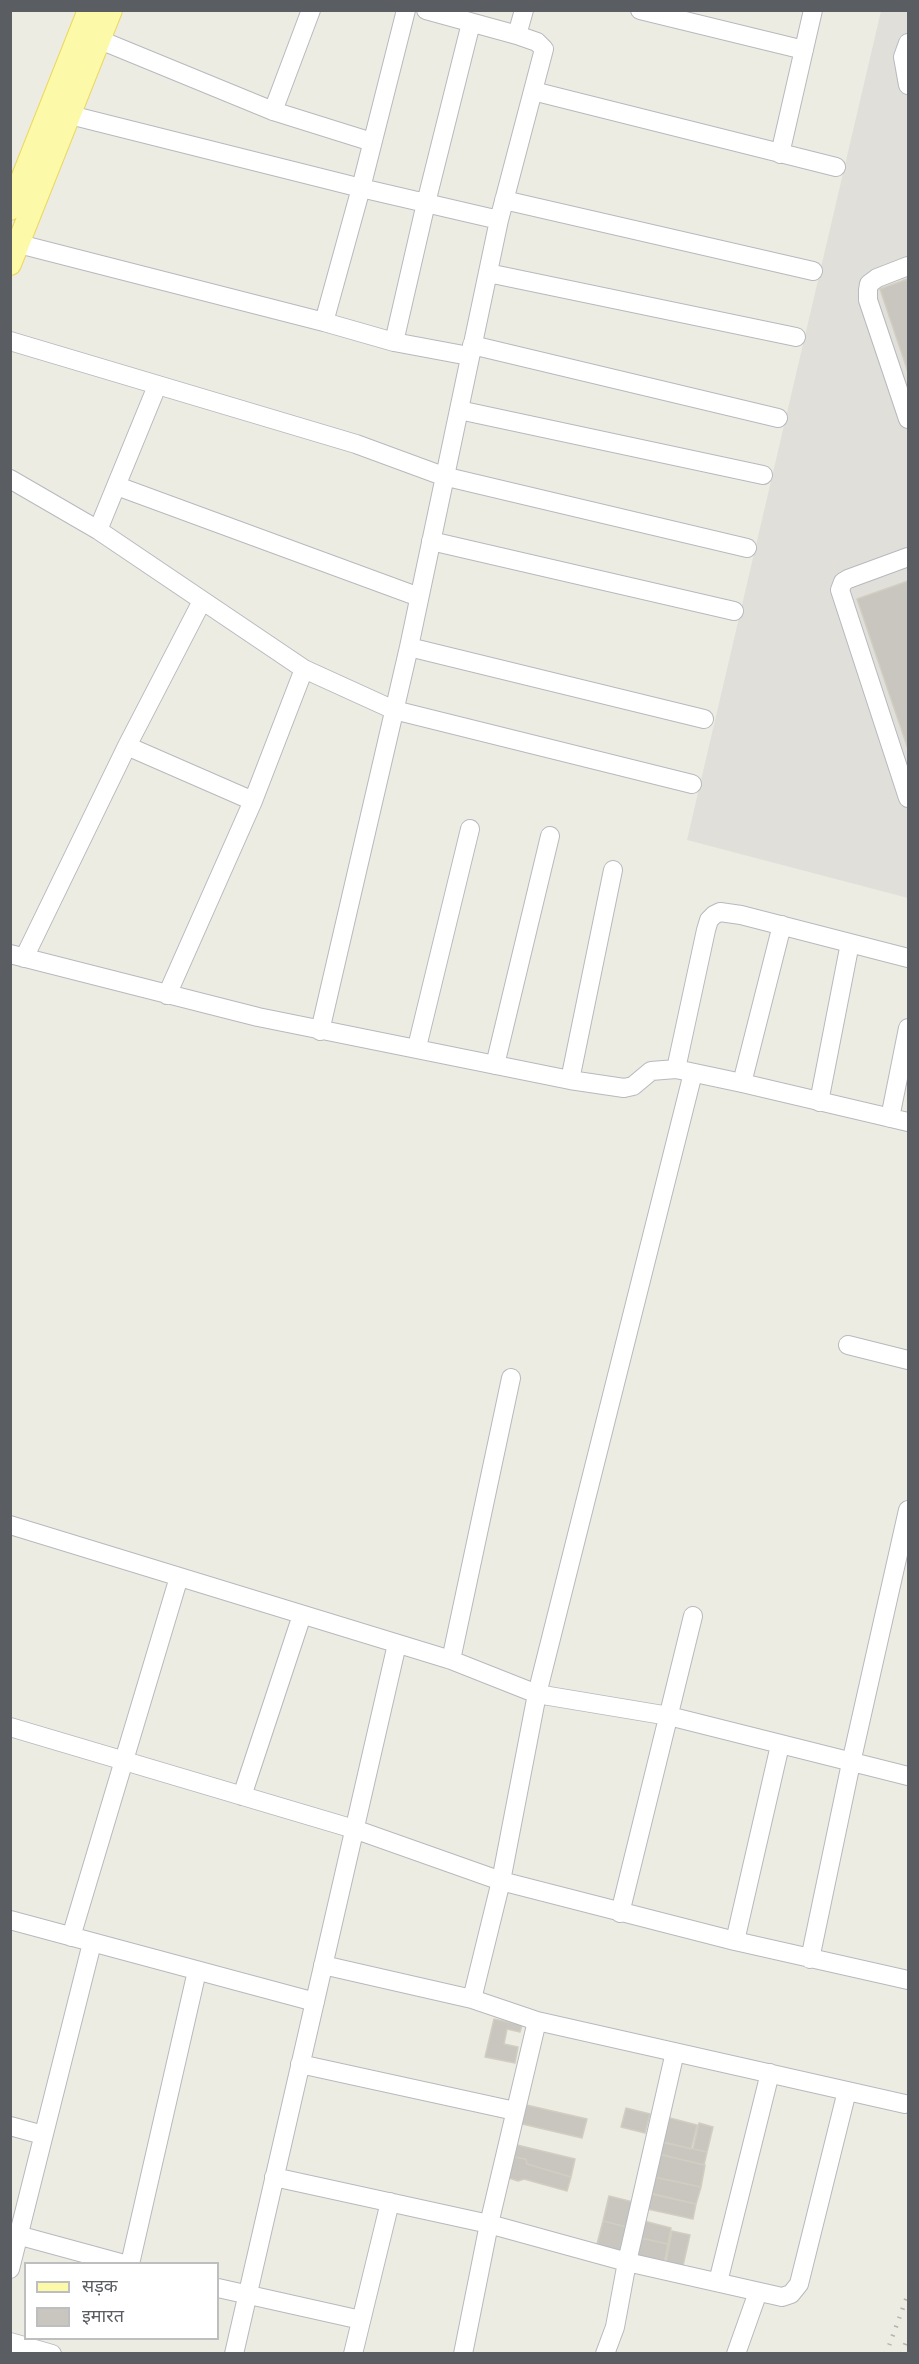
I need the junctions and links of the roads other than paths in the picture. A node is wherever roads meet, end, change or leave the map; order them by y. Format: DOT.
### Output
graph roads {
  1 [pos="89,10"];
  2 [pos="111,10"];
  3 [pos="311,10"];
  4 [pos="406,10"];
  5 [pos="426,10"];
  6 [pos="524,10"];
  7 [pos="640,10"];
  8 [pos="813,10"];
  9 [pos="463,18"];
  10 [pos="517,35"];
  11 [pos="100,40"];
  12 [pos="909,43"];
  13 [pos="804,50"];
  14 [pos="909,85"];
  15 [pos="533,91"];
  16 [pos="273,111"];
  17 [pos="70,115"];
  18 [pos="372,142"];
  19 [pos="780,154"];
  20 [pos="836,167"];
  21 [pos="361,188"];
  22 [pos="504,200"];
  23 [pos="426,203"];
  24 [pos="10,209"];
  25 [pos="499,220"];
  26 [pos="15,254"];
  27 [pos="909,266"];
  28 [pos="813,271"];
  29 [pos="488,273"];
  30 [pos="324,322"];
  31 [pos="796,337"];
  32 [pos="10,340"];
  33 [pos="394,342"];
  34 [pos="470,351"];
  35 [pos="157,386"];
  36 [pos="459,410"];
  37 [pos="778,418"];
  38 [pos="909,419"];
  39 [pos="763,475"];
  40 [pos="443,476"];
  41 [pos="10,479"];
  42 [pos="117,486"];
  43 [pos="98,530"];
  44 [pos="431,542"];
  45 [pos="747,548"];
  46 [pos="909,557"];
  47 [pos="419,597"];
  48 [pos="202,601"];
  49 [pos="734,610"];
  50 [pos="409,646"];
  51 [pos="304,669"];
  52 [pos="394,710"];
  53 [pos="704,719"];
  54 [pos="127,746"];
  55 [pos="692,784"];
  56 [pos="909,798"];
  57 [pos="253,801"];
  58 [pos="470,829"];
  59 [pos="550,836"];
  60 [pos="613,870"];
  61 [pos="782,925"];
  62 [pos="850,943"];
  63 [pos="17,956"];
  64 [pos="909,958"];
  65 [pos="167,995"];
  66 [pos="909,1028"];
  67 [pos="320,1031"];
  68 [pos="417,1047"];
  69 [pos="495,1065"];
  70 [pos="684,1071"];
  71 [pos="570,1080"];
  72 [pos="742,1083"];
  73 [pos="819,1102"];
  74 [pos="890,1118"];
  75 [pos="909,1122"];
  76 [pos="848,1345"];
  77 [pos="909,1360"];
  78 [pos="511,1378"];
  79 [pos="909,1510"];
  80 [pos="10,1525"];
  81 [pos="179,1577"];
  82 [pos="302,1615"];
  83 [pos="693,1616"];
  84 [pos="397,1644"];
  85 [pos="451,1660"];
  86 [pos="537,1694"];
  87 [pos="669,1716"];
  88 [pos="10,1727"];
  89 [pos="780,1745"];
  90 [pos="124,1761"];
  91 [pos="850,1762"];
  92 [pos="909,1776"];
  93 [pos="242,1796"];
  94 [pos="354,1829"];
  95 [pos="501,1881"];
  96 [pos="620,1913"];
  97 [pos="10,1920"];
  98 [pos="71,1937"];
  99 [pos="735,1941"];
  100 [pos="92,1943"];
  101 [pos="810,1959"];
  102 [pos="323,1965"];
  103 [pos="197,1971"];
  104 [pos="909,1980"];
  105 [pos="472,1999"];
  106 [pos="315,2002"];
  107 [pos="537,2020"];
  108 [pos="675,2052"];
  109 [pos="300,2064"];
  110 [pos="771,2073"];
  111 [pos="847,2091"];
  112 [pos="905,2104"];
  113 [pos="515,2111"];
  114 [pos="10,2126"];
  115 [pos="43,2135"];
  116 [pos="274,2177"];
  117 [pos="390,2202"];
  118 [pos="489,2224"];
  119 [pos="15,2234"];
  120 [pos="117,2262"];
  121 [pos="130,2262"];
  122 [pos="627,2262"];
  123 [pos="10,2269"];
  124 [pos="718,2282"];
  125 [pos="219,2288"];
  126 [pos="758,2292"];
  127 [pos="247,2296"];
  128 [pos="361,2320"];
  129 [pos="10,2342"];
  130 [pos="52,2354"];
  131 [pos="234,2354"];
  132 [pos="353,2354"];
  133 [pos="463,2354"];
  134 [pos="605,2354"];
  135 [pos="736,2354"];
  1 -- 24 [label="main road"];
  2 -- 11 [label="main road"];
  3 -- 16 [label="street"];
  4 -- 18 [label="street"];
  5 -- 9 [label="street"];
  6 -- 10 [label="street"];
  7 -- 13 [label="street"];
  8 -- 13 [label="street"];
  9 -- 10 [label="street"];
  9 -- 23 [label="street"];
  10 -- 15 [label="street"];
  11 -- 16 [label="street"];
  11 -- 17 [label="main road"];
  12 -- 14 [label="street"];
  13 -- 19 [label="street"];
  15 -- 19 [label="street"];
  15 -- 22 [label="street"];
  16 -- 18 [label="street"];
  17 -- 21 [label="street"];
  17 -- 26 [label="main road"];
  18 -- 21 [label="street"];
  19 -- 20 [label="street"];
  21 -- 23 [label="street"];
  21 -- 30 [label="street"];
  22 -- 25 [label="street"];
  22 -- 28 [label="street"];
  23 -- 25 [label="street"];
  23 -- 33 [label="street"];
  25 -- 29 [label="street"];
  26 -- 30 [label="street"];
  27 -- 38 [label="street"];
  29 -- 31 [label="street"];
  29 -- 34 [label="street"];
  30 -- 33 [label="street"];
  32 -- 35 [label="street"];
  33 -- 34 [label="street"];
  34 -- 36 [label="street"];
  34 -- 37 [label="street"];
  35 -- 40 [label="street"];
  35 -- 42 [label="street"];
  36 -- 39 [label="street"];
  36 -- 40 [label="street"];
  40 -- 44 [label="street"];
  40 -- 45 [label="street"];
  41 -- 43 [label="street"];
  42 -- 43 [label="street"];
  42 -- 47 [label="street"];
  43 -- 48 [label="street"];
  44 -- 47 [label="street"];
  44 -- 49 [label="street"];
  46 -- 56 [label="street"];
  47 -- 50 [label="street"];
  48 -- 51 [label="street"];
  48 -- 54 [label="street"];
  50 -- 52 [label="street"];
  50 -- 53 [label="street"];
  51 -- 52 [label="street"];
  51 -- 57 [label="street"];
  52 -- 55 [label="street"];
  52 -- 67 [label="street"];
  54 -- 57 [label="street"];
  54 -- 63 [label="street"];
  57 -- 65 [label="street"];
  58 -- 68 [label="street"];
  59 -- 69 [label="street"];
  60 -- 71 [label="street"];
  61 -- 62 [label="street"];
  61 -- 70 [label="street"];
  61 -- 72 [label="street"];
  62 -- 64 [label="street"];
  62 -- 73 [label="street"];
  63 -- 65 [label="street"];
  65 -- 67 [label="street"];
  66 -- 74 [label="street"];
  67 -- 68 [label="street"];
  68 -- 69 [label="street"];
  69 -- 71 [label="street"];
  70 -- 71 [label="street"];
  70 -- 72 [label="street"];
  70 -- 86 [label="street"];
  72 -- 73 [label="street"];
  73 -- 74 [label="street"];
  74 -- 75 [label="street"];
  76 -- 77 [label="street"];
  78 -- 85 [label="street"];
  79 -- 91 [label="street"];
  80 -- 81 [label="street"];
  81 -- 82 [label="street"];
  81 -- 90 [label="street"];
  82 -- 84 [label="street"];
  82 -- 93 [label="street"];
  83 -- 87 [label="street"];
  84 -- 85 [label="street"];
  84 -- 94 [label="street"];
  85 -- 86 [label="street"];
  86 -- 87 [label="street"];
  86 -- 95 [label="street"];
  87 -- 89 [label="street"];
  87 -- 96 [label="street"];
  88 -- 90 [label="street"];
  89 -- 91 [label="street"];
  89 -- 99 [label="street"];
  90 -- 93 [label="street"];
  90 -- 98 [label="street"];
  91 -- 92 [label="street"];
  91 -- 101 [label="street"];
  93 -- 94 [label="street"];
  94 -- 95 [label="street"];
  94 -- 102 [label="street"];
  95 -- 96 [label="street"];
  95 -- 105 [label="street"];
  96 -- 99 [label="street"];
  97 -- 98 [label="street"];
  98 -- 100 [label="street"];
  99 -- 101 [label="street"];
  100 -- 103 [label="street"];
  100 -- 115 [label="street"];
  101 -- 104 [label="street"];
  102 -- 105 [label="street"];
  102 -- 106 [label="street"];
  103 -- 106 [label="street"];
  103 -- 121 [label="street"];
  105 -- 107 [label="street"];
  106 -- 109 [label="street"];
  107 -- 108 [label="street"];
  107 -- 113 [label="street"];
  108 -- 110 [label="street"];
  108 -- 122 [label="street"];
  109 -- 113 [label="street"];
  109 -- 116 [label="street"];
  110 -- 111 [label="street"];
  110 -- 124 [label="street"];
  111 -- 112 [label="street"];
  111 -- 126 [label="street"];
  113 -- 118 [label="street"];
  114 -- 115 [label="street"];
  115 -- 119 [label="street"];
  116 -- 117 [label="street"];
  116 -- 127 [label="street"];
  117 -- 118 [label="street"];
  117 -- 128 [label="street"];
  118 -- 122 [label="street"];
  118 -- 133 [label="street"];
  119 -- 120 [label="street"];
  119 -- 123 [label="street"];
  122 -- 124 [label="street"];
  122 -- 134 [label="street"];
  124 -- 126 [label="street"];
  125 -- 127 [label="street"];
  126 -- 135 [label="street"];
  127 -- 128 [label="street"];
  127 -- 131 [label="street"];
  128 -- 132 [label="street"];
  129 -- 130 [label="street"];
}
